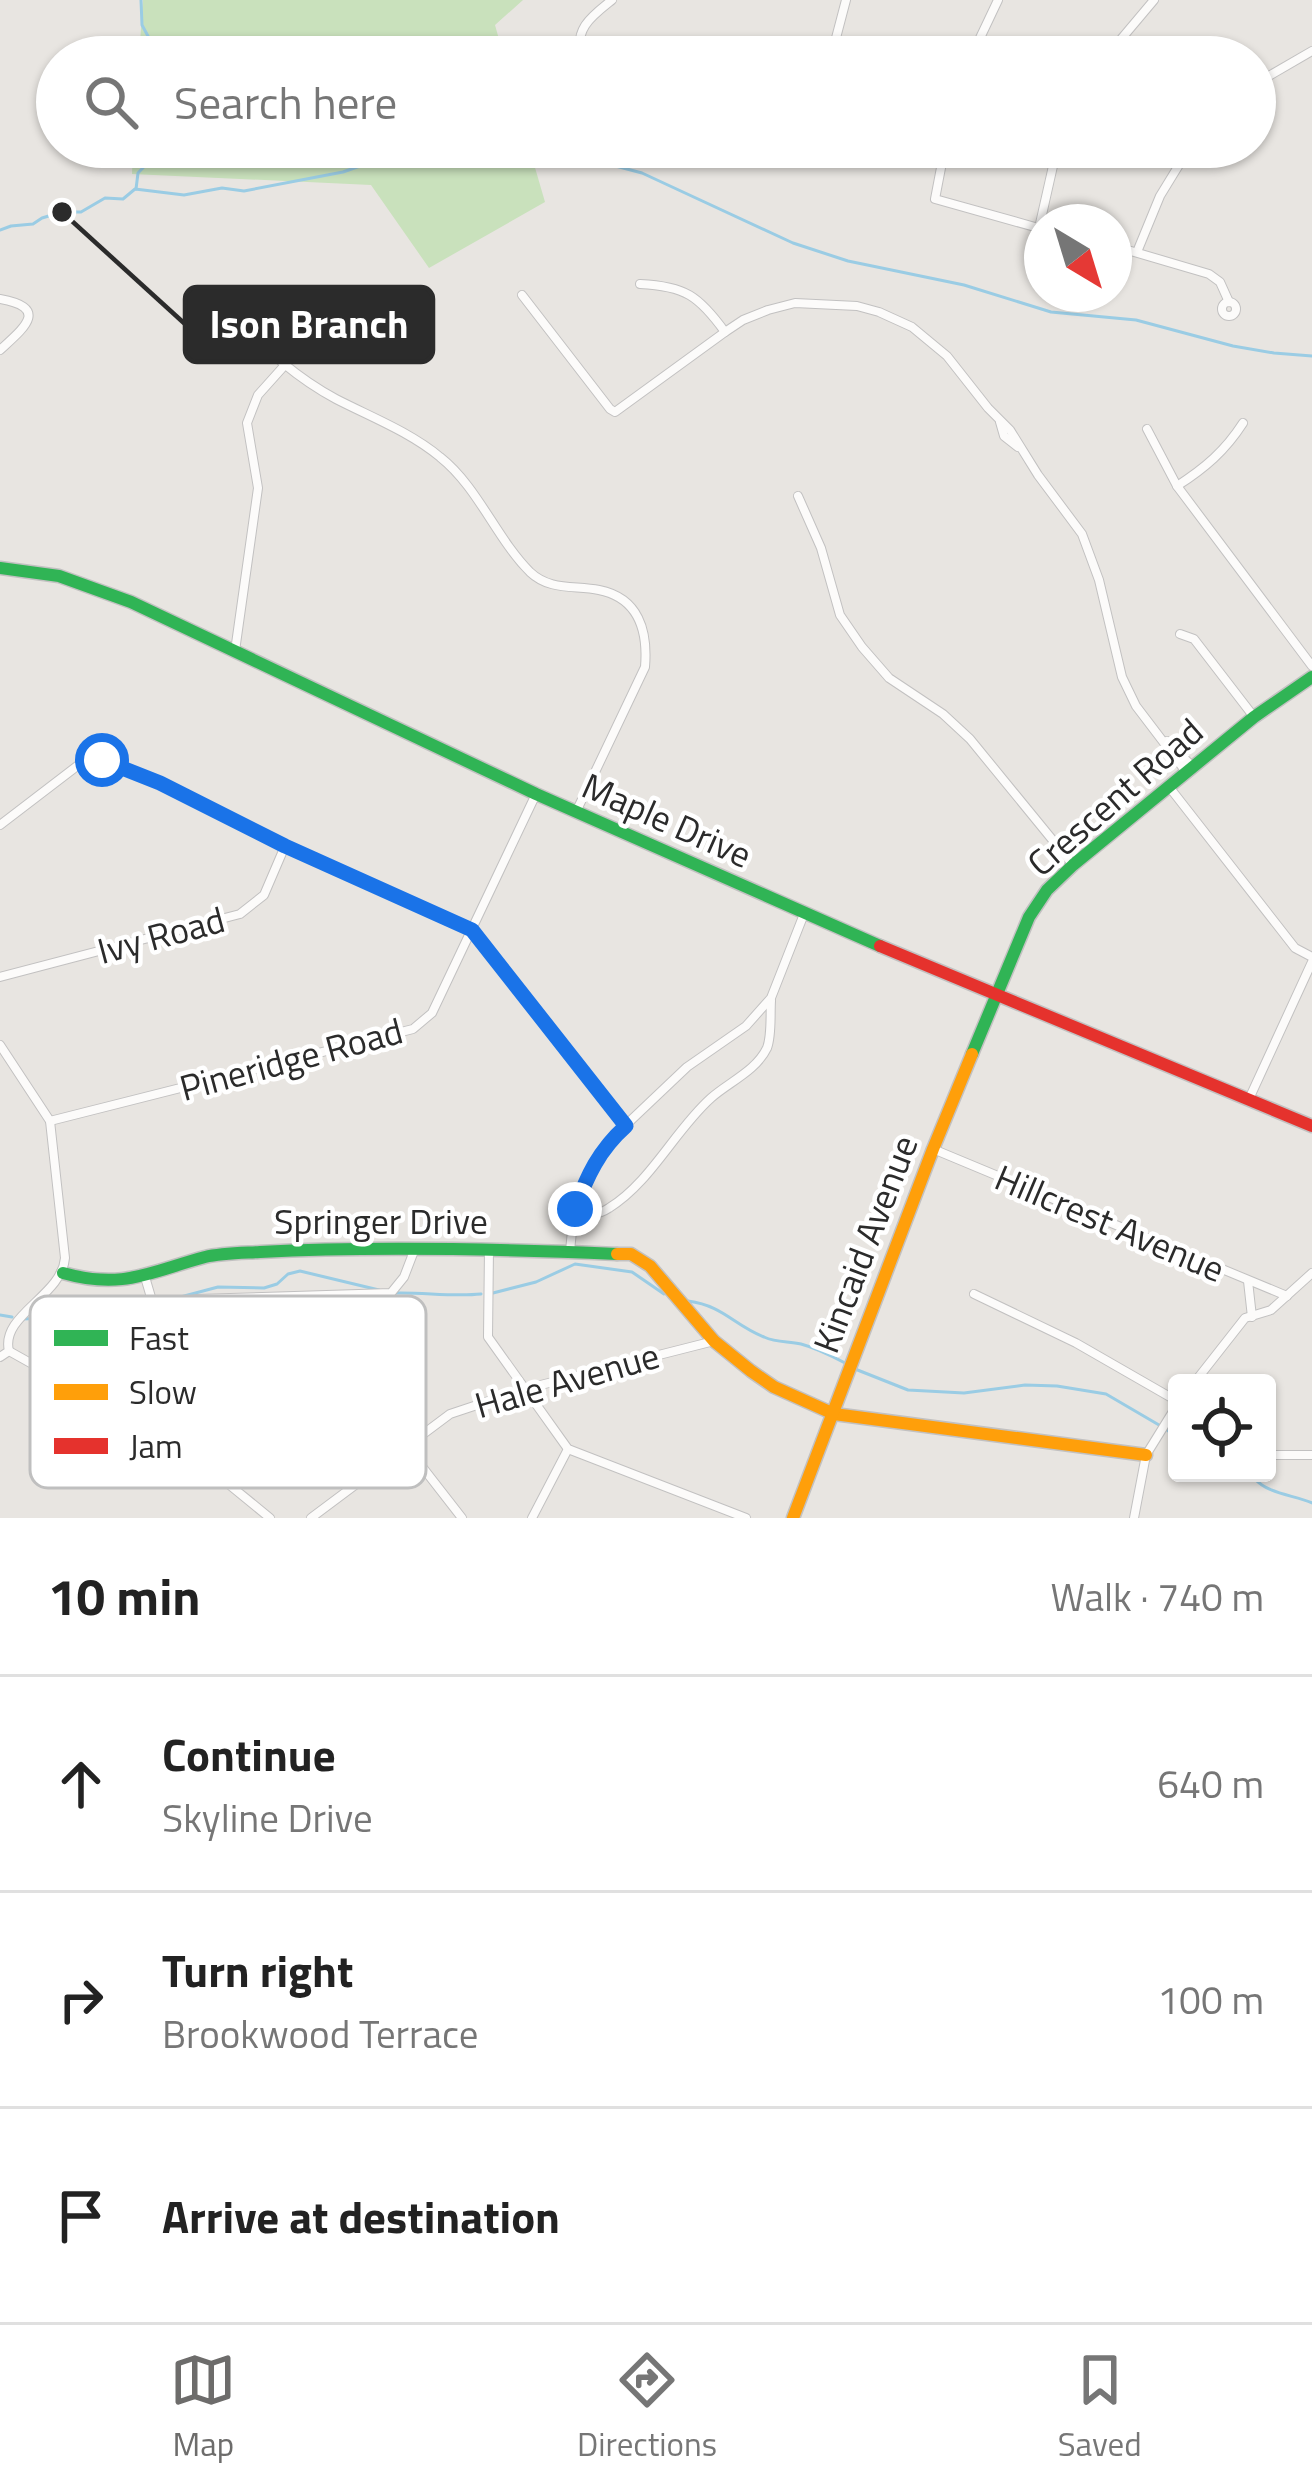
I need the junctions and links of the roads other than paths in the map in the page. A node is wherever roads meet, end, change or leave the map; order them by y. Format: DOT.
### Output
graph roads {
  1 [pos="612,0"];
  2 [pos="846,0"];
  3 [pos="998,0"];
  4 [pos="1154,0"];
  5 [pos="580,36"];
  6 [pos="837,36"];
  7 [pos="981,36"];
  8 [pos="1124,36"];
  9 [pos="1312,51"];
  10 [pos="1276,72"];
  11 [pos="941,168"];
  12 [pos="1053,168"];
  13 [pos="1177,168"];
  14 [pos="1045,204"];
  15 [pos="1024,224"];
  16 [pos="1132,251"];
  17 [pos="1137,252"];
  18 [pos="640,284"];
  19 [pos="522,295"];
  20 [pos="0,299"];
  21 [pos="1229,302"];
  22 [pos="237,319"];
  23 [pos="725,332"];
  24 [pos="0,350"];
  25 [pos="284,366"];
  26 [pos="1243,422"];
  27 [pos="1147,429"];
  28 [pos="1177,485"];
  29 [pos="799,496"];
  30 [pos="0,568"];
  31 [pos="1180,634"];
  32 [pos="235,651"];
  33 [pos="1312,666"];
  34 [pos="1312,677"];
  35 [pos="1254,717"];
  36 [pos="1190,770"];
  37 [pos="1170,788"];
  38 [pos="536,794"];
  39 [pos="576,812"];
  40 [pos="0,825"];
  41 [pos="285,846"];
  42 [pos="1073,865"];
  43 [pos="804,914"];
  44 [pos="472,930"];
  45 [pos="1312,959"];
  46 [pos="0,977"];
  47 [pos="997,993"];
  48 [pos="771,998"];
  49 [pos="0,1046"];
  50 [pos="1249,1099"];
  51 [pos="50,1121"];
  52 [pos="626,1126"];
  53 [pos="1312,1126"];
  54 [pos="933,1149"];
  55 [pos="575,1209"];
  56 [pos="489,1250"];
  57 [pos="414,1251"];
  58 [pos="570,1251"];
  59 [pos="63,1273"];
  60 [pos="1312,1273"];
  61 [pos="145,1277"];
  62 [pos="1248,1280"];
  63 [pos="974,1294"];
  64 [pos="42,1296"];
  65 [pos="151,1296"];
  66 [pos="274,1296"];
  67 [pos="1287,1296"];
  68 [pos="30,1308"];
  69 [pos="1252,1317"];
  70 [pos="714,1341"];
  71 [pos="4,1354"];
  72 [pos="1201,1374"];
  73 [pos="525,1389"];
  74 [pos="1168,1398"];
  75 [pos="834,1414"];
  76 [pos="1168,1426"];
  77 [pos="426,1431"];
  78 [pos="568,1449"];
  79 [pos="1146,1455"];
  80 [pos="1276,1455"];
  81 [pos="1312,1455"];
  82 [pos="426,1472"];
  83 [pos="233,1488"];
  84 [pos="350,1488"];
  85 [pos="270,1518"];
  86 [pos="310,1518"];
  87 [pos="462,1518"];
  88 [pos="532,1518"];
  89 [pos="746,1518"];
  90 [pos="793,1518"];
  91 [pos="1134,1518"];
  1 -- 5 [label="street"];
  2 -- 6 [label="street"];
  3 -- 7 [label="street"];
  4 -- 8 [label="street"];
  9 -- 10 [label="street"];
  11 -- 15 [label="street"];
  12 -- 14 [label="street"];
  13 -- 17 [label="street"];
  16 -- 17 [label="street"];
  17 -- 21 [label="street"];
  18 -- 23 [label="street"];
  19 -- 23 [label="street"];
  20 -- 24 [label="street"];
  22 -- 25 [label="street"];
  23 -- 36 [label="street"];
  25 -- 32 [label="street"];
  25 -- 39 [label="street"];
  26 -- 28 [label="street"];
  27 -- 28 [label="street"];
  28 -- 33 [label="street"];
  29 -- 42 [label="street"];
  30 -- 32 [label="street, Maple Drive"];
  31 -- 35 [label="street"];
  32 -- 38 [label="street, Maple Drive"];
  34 -- 35 [label="street, Crescent Road"];
  35 -- 36 [label="street, Crescent Road"];
  36 -- 37 [label="street, Crescent Road"];
  37 -- 42 [label="street, Crescent Road"];
  37 -- 45 [label="street"];
  38 -- 39 [label="street, Maple Drive"];
  38 -- 44 [label="street, Pineridge Road"];
  39 -- 43 [label="street, Maple Drive"];
  40 -- 41 [label="street"];
  41 -- 44 [label="street"];
  41 -- 46 [label="street, Ivy Road"];
  42 -- 47 [label="street, Crescent Road"];
  43 -- 47 [label="street, Maple Drive"];
  43 -- 48 [label="street"];
  44 -- 51 [label="street, Pineridge Road"];
  44 -- 52 [label="street"];
  45 -- 50 [label="street"];
  47 -- 50 [label="street, Maple Drive"];
  47 -- 54 [label="street, Kincaid Avenue"];
  48 -- 52 [label="street"];
  48 -- 55 [label="street"];
  49 -- 51 [label="street"];
  50 -- 53 [label="street, Maple Drive"];
  51 -- 59 [label="street"];
  52 -- 55 [label="street"];
  54 -- 62 [label="street, Hillcrest Avenue"];
  54 -- 75 [label="street, Kincaid Avenue"];
  55 -- 58 [label="street"];
  56 -- 57 [label="street, Springer Drive"];
  56 -- 58 [label="street, Springer Drive"];
  56 -- 73 [label="street"];
  57 -- 61 [label="street, Springer Drive"];
  57 -- 66 [label="street"];
  58 -- 70 [label="street, Springer Drive"];
  59 -- 61 [label="street, Springer Drive"];
  59 -- 64 [label="street"];
  60 -- 67 [label="street"];
  61 -- 65 [label="street"];
  62 -- 67 [label="street, Hillcrest Avenue"];
  62 -- 69 [label="street"];
  63 -- 74 [label="street"];
  67 -- 69 [label="street"];
  68 -- 71 [label="street"];
  69 -- 72 [label="street"];
  70 -- 73 [label="street, Hale Avenue"];
  70 -- 75 [label="street, Springer Drive"];
  73 -- 77 [label="street, Hale Avenue"];
  73 -- 78 [label="street"];
  75 -- 79 [label="street, Springer Drive"];
  75 -- 90 [label="street, Kincaid Avenue"];
  76 -- 79 [label="street"];
  78 -- 88 [label="street"];
  78 -- 89 [label="street"];
  79 -- 91 [label="street"];
  80 -- 81 [label="street"];
  82 -- 87 [label="street"];
  83 -- 85 [label="street"];
  84 -- 86 [label="street, Hale Avenue"];
}
